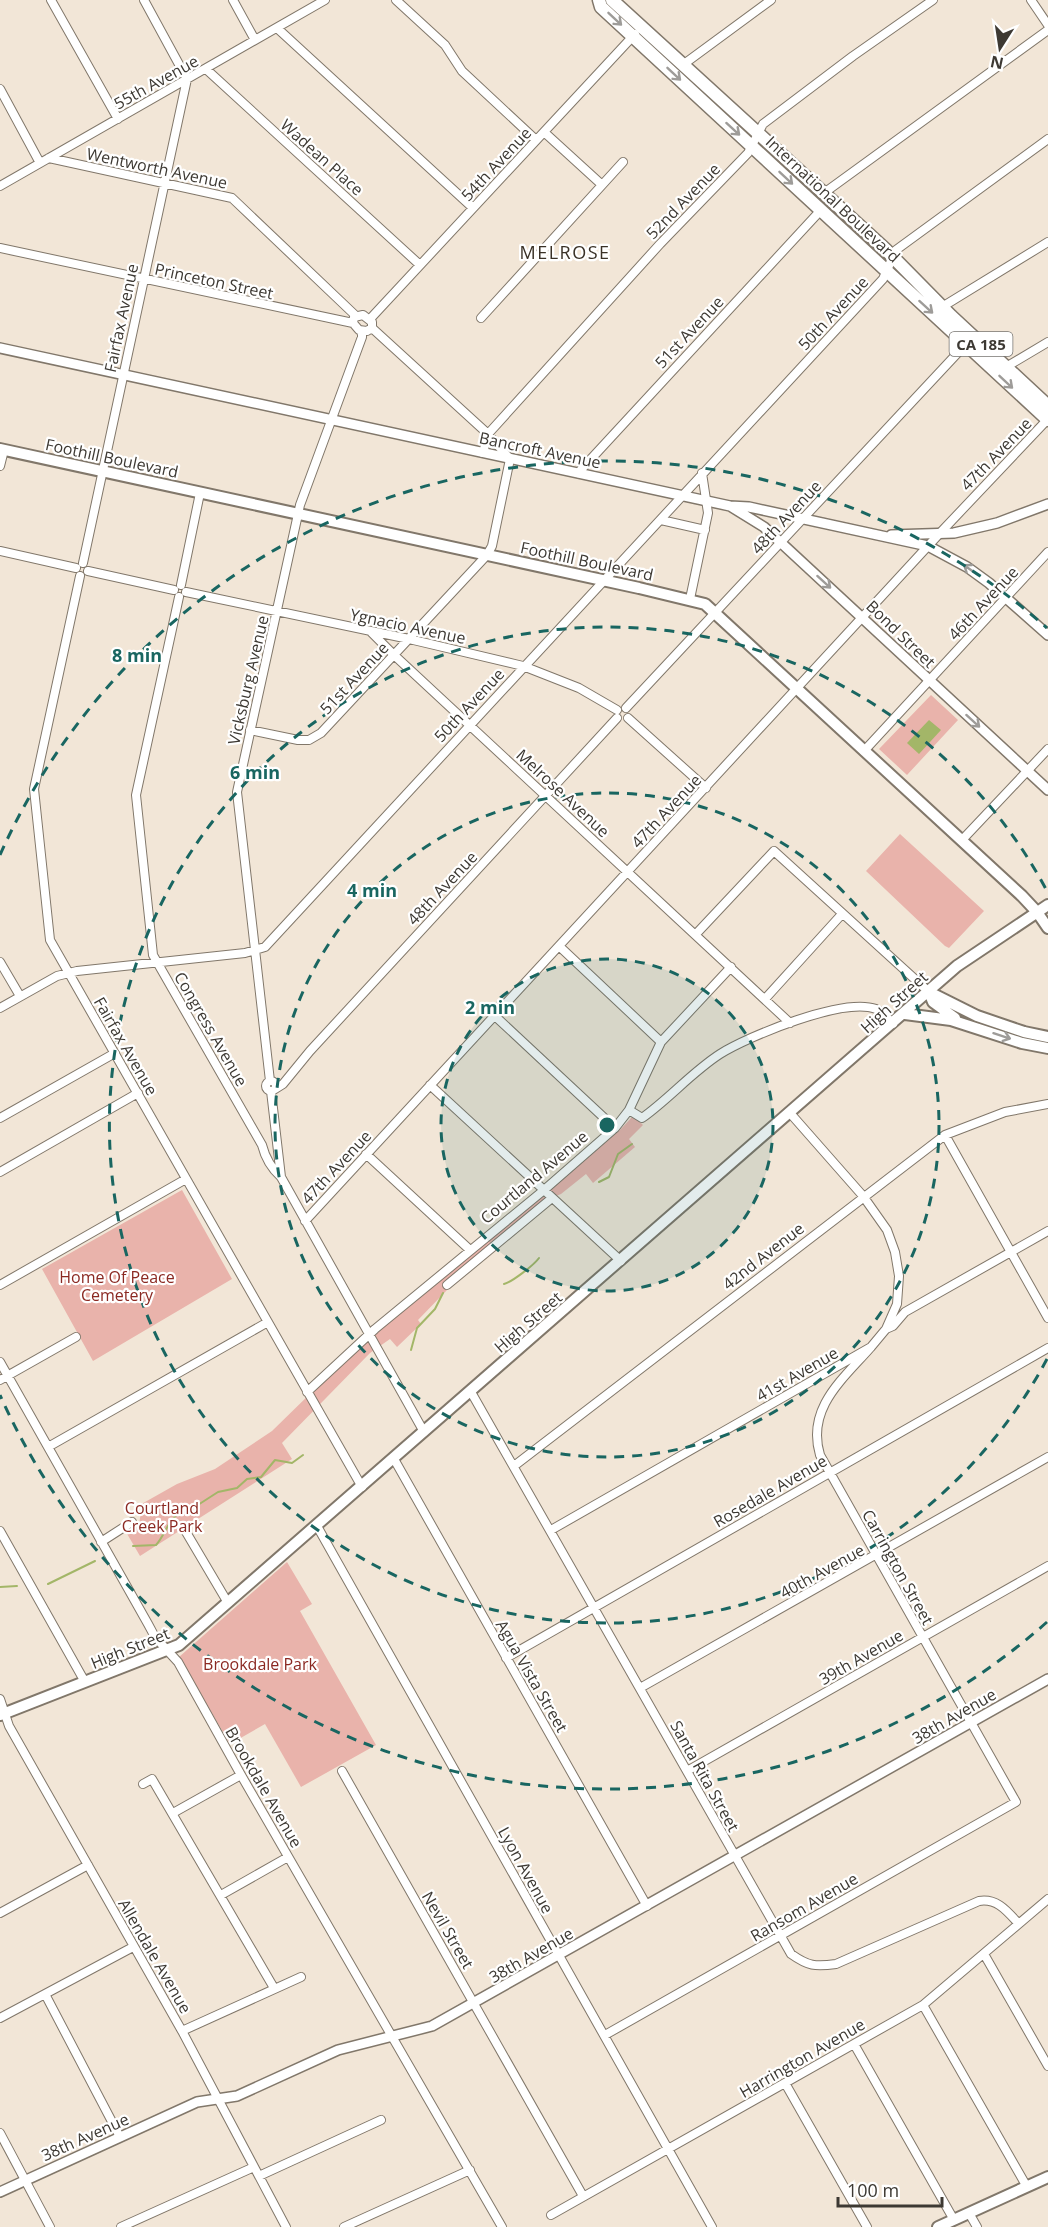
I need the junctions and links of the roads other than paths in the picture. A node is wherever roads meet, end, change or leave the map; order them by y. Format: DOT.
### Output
graph roads {
  1 [pos="51,0"];
  2 [pos="144,0"];
  3 [pos="233,0"];
  4 [pos="396,0"];
  5 [pos="599,0"];
  6 [pos="612,0"];
  7 [pos="771,0"];
  8 [pos="933,0"];
  9 [pos="1031,0"];
  10 [pos="322,1"];
  11 [pos="1048,25"];
  12 [pos="642,27"];
  13 [pos="278,28"];
  14 [pos="1048,30"];
  15 [pos="633,37"];
  16 [pos="255,40"];
  17 [pos="684,64"];
  18 [pos="206,69"];
  19 [pos="187,79"];
  20 [pos="0,89"];
  21 [pos="118,119"];
  22 [pos="544,132"];
  23 [pos="758,133"];
  24 [pos="1048,139"];
  25 [pos="536,140"];
  26 [pos="752,146"];
  27 [pos="49,158"];
  28 [pos="623,162"];
  29 [pos="40,163"];
  30 [pos="165,182"];
  31 [pos="601,184"];
  32 [pos="0,186"];
  33 [pos="824,193"];
  34 [pos="473,208"];
  35 [pos="821,210"];
  36 [pos="1048,242"];
  37 [pos="0,248"];
  38 [pos="893,257"];
  39 [pos="420,265"];
  40 [pos="887,270"];
  41 [pos="144,279"];
  42 [pos="942,307"];
  43 [pos="481,318"];
  44 [pos="370,319"];
  45 [pos="354,320"];
  46 [pos="372,328"];
  47 [pos="363,331"];
  48 [pos="1048,342"];
  49 [pos="966,344"];
  50 [pos="0,348"];
  51 [pos="1006,367"];
  52 [pos="123,374"];
  53 [pos="1048,406"];
  54 [pos="332,420"];
  55 [pos="1048,420"];
  56 [pos="488,434"];
  57 [pos="2,450"];
  58 [pos="483,453"];
  59 [pos="510,459"];
  60 [pos="0,466"];
  61 [pos="103,471"];
  62 [pos="578,473"];
  63 [pos="702,474"];
  64 [pos="200,493"];
  65 [pos="682,495"];
  66 [pos="706,501"];
  67 [pos="1048,504"];
  68 [pos="730,506"];
  69 [pos="298,514"];
  70 [pos="803,519"];
  71 [pos="661,520"];
  72 [pos="705,530"];
  73 [pos="940,533"];
  74 [pos="877,535"];
  75 [pos="781,543"];
  76 [pos="928,546"];
  77 [pos="0,551"];
  78 [pos="1048,552"];
  79 [pos="487,555"];
  80 [pos="82,570"];
  81 [pos="605,581"];
  82 [pos="180,591"];
  83 [pos="1006,597"];
  84 [pos="690,599"];
  85 [pos="277,612"];
  86 [pos="716,612"];
  87 [pos="863,618"];
  88 [pos="371,632"];
  89 [pos="1048,635"];
  90 [pos="409,639"];
  91 [pos="394,656"];
  92 [pos="523,666"];
  93 [pos="929,682"];
  94 [pos="797,688"];
  95 [pos="626,708"];
  96 [pos="617,714"];
  97 [pos="628,718"];
  98 [pos="469,724"];
  99 [pos="250,730"];
  100 [pos="1048,749"];
  101 [pos="864,751"];
  102 [pos="1028,771"];
  103 [pos="706,788"];
  104 [pos="1048,790"];
  105 [pos="546,796"];
  106 [pos="962,840"];
  107 [pos="628,872"];
  108 [pos="1048,905"];
  109 [pos="1037,912"];
  110 [pos="842,914"];
  111 [pos="1048,928"];
  112 [pos="696,934"];
  113 [pos="559,946"];
  114 [pos="255,951"];
  115 [pos="0,962"];
  116 [pos="157,962"];
  117 [pos="731,967"];
  118 [pos="69,972"];
  119 [pos="929,992"];
  120 [pos="21,996"];
  121 [pos="765,999"];
  122 [pos="0,1008"];
  123 [pos="905,1014"];
  124 [pos="495,1016"];
  125 [pos="790,1023"];
  126 [pos="893,1024"];
  127 [pos="974,1027"];
  128 [pos="1048,1037"];
  129 [pos="661,1042"];
  130 [pos="1048,1047"];
  131 [pos="115,1053"];
  132 [pos="430,1085"];
  133 [pos="272,1086"];
  134 [pos="138,1093"];
  135 [pos="1048,1104"];
  136 [pos="629,1110"];
  137 [pos="790,1113"];
  138 [pos="0,1118"];
  139 [pos="615,1128"];
  140 [pos="945,1135"];
  141 [pos="276,1140"];
  142 [pos="262,1145"];
  143 [pos="366,1154"];
  144 [pos="0,1172"];
  145 [pos="281,1176"];
  146 [pos="186,1179"];
  147 [pos="544,1190"];
  148 [pos="863,1196"];
  149 [pos="552,1198"];
  150 [pos="305,1221"];
  151 [pos="1048,1231"];
  152 [pos="470,1250"];
  153 [pos="1012,1252"];
  154 [pos="621,1261"];
  155 [pos="0,1285"];
  156 [pos="447,1285"];
  157 [pos="897,1304"];
  158 [pos="905,1312"];
  159 [pos="1048,1318"];
  160 [pos="268,1322"];
  161 [pos="886,1329"];
  162 [pos="369,1334"];
  163 [pos="76,1337"];
  164 [pos="871,1347"];
  165 [pos="1048,1348"];
  166 [pos="0,1362"];
  167 [pos="830,1371"];
  168 [pos="4,1378"];
  169 [pos="838,1384"];
  170 [pos="307,1392"];
  171 [pos="471,1392"];
  172 [pos="424,1432"];
  173 [pos="48,1447"];
  174 [pos="1048,1457"];
  175 [pos="394,1459"];
  176 [pos="514,1466"];
  177 [pos="830,1473"];
  178 [pos="362,1487"];
  179 [pos="132,1522"];
  180 [pos="317,1526"];
  181 [pos="551,1530"];
  182 [pos="0,1531"];
  183 [pos="186,1532"];
  184 [pos="101,1542"];
  185 [pos="876,1556"];
  186 [pos="1048,1566"];
  187 [pos="228,1603"];
  188 [pos="594,1607"];
  189 [pos="923,1638"];
  190 [pos="166,1650"];
  191 [pos="506,1658"];
  192 [pos="1048,1679"];
  193 [pos="85,1682"];
  194 [pos="640,1688"];
  195 [pos="0,1699"];
  196 [pos="2,1714"];
  197 [pos="972,1722"];
  198 [pos="342,1771"];
  199 [pos="687,1771"];
  200 [pos="241,1775"];
  201 [pos="143,1784"];
  202 [pos="1016,1802"];
  203 [pos="173,1813"];
  204 [pos="288,1857"];
  205 [pos="735,1857"];
  206 [pos="88,1865"];
  207 [pos="221,1895"];
  208 [pos="1048,1899"];
  209 [pos="647,1906"];
  210 [pos="0,1913"];
  211 [pos="1018,1923"];
  212 [pos="780,1936"];
  213 [pos="133,1947"];
  214 [pos="984,1954"];
  215 [pos="559,1956"];
  216 [pos="301,1977"];
  217 [pos="274,1988"];
  218 [pos="45,1994"];
  219 [pos="475,2004"];
  220 [pos="923,2005"];
  221 [pos="0,2018"];
  222 [pos="182,2031"];
  223 [pos="605,2035"];
  224 [pos="393,2037"];
  225 [pos="854,2044"];
  226 [pos="1048,2066"];
  227 [pos="785,2083"];
  228 [pos="219,2100"];
  229 [pos="381,2120"];
  230 [pos="0,2133"];
  231 [pos="120,2137"];
  232 [pos="669,2148"];
  233 [pos="254,2167"];
  234 [pos="470,2170"];
  235 [pos="259,2176"];
  236 [pos="1048,2177"];
  237 [pos="25,2180"];
  238 [pos="1027,2187"];
  239 [pos="0,2192"];
  240 [pos="583,2196"];
  241 [pos="969,2213"];
  242 [pos="551,2215"];
  243 [pos="954,2220"];
  244 [pos="50,2227"];
  245 [pos="121,2227"];
  246 [pos="286,2227"];
  247 [pos="344,2227"];
  248 [pos="502,2227"];
  249 [pos="712,2227"];
  250 [pos="867,2227"];
  251 [pos="938,2227"];
  252 [pos="977,2227"];
  1 -- 21 [label="street"];
  2 -- 19 [label="street"];
  3 -- 16 [label="street"];
  4 -- 25 [label="street"];
  5 -- 15 [label="main road, International Boulevard / CA 185, one-way"];
  6 -- 12 [label="main road, International Boulevard / CA 185"];
  7 -- 17 [label="street"];
  8 -- 23 [label="street, 52nd Avenue"];
  9 -- 11 [label="street"];
  10 -- 13 [label="street, 55th Avenue"];
  12 -- 15 [label="street, 54th Avenue"];
  12 -- 17 [label="main road, International Boulevard / CA 185"];
  13 -- 16 [label="street, 55th Avenue"];
  13 -- 34 [label="street"];
  14 -- 33 [label="street"];
  15 -- 22 [label="street, 54th Avenue"];
  15 -- 26 [label="main road, International Boulevard / CA 185, one-way"];
  16 -- 18 [label="street, 55th Avenue"];
  17 -- 23 [label="main road, International Boulevard / CA 185"];
  18 -- 19 [label="street, 55th Avenue"];
  18 -- 39 [label="street, Wadean Place"];
  19 -- 21 [label="street, 55th Avenue"];
  19 -- 30 [label="street, Fairfax Avenue"];
  20 -- 29 [label="street"];
  21 -- 27 [label="street, 55th Avenue"];
  22 -- 25 [label="street, 54th Avenue"];
  22 -- 31 [label="street"];
  23 -- 26 [label="street, 52nd Avenue"];
  23 -- 33 [label="main road, International Boulevard / CA 185"];
  24 -- 38 [label="street, 50th Avenue"];
  25 -- 34 [label="street, 54th Avenue"];
  26 -- 35 [label="main road, International Boulevard / CA 185, one-way"];
  26 -- 56 [label="street, 52nd Avenue"];
  27 -- 29 [label="street, 55th Avenue"];
  27 -- 30 [label="street, Wentworth Avenue"];
  28 -- 31 [label="street"];
  29 -- 32 [label="street, 55th Avenue"];
  30 -- 41 [label="street, Fairfax Avenue"];
  30 -- 45 [label="street, Wentworth Avenue"];
  31 -- 43 [label="street"];
  33 -- 38 [label="main road, International Boulevard / CA 185"];
  34 -- 39 [label="street, 54th Avenue"];
  35 -- 40 [label="main road, International Boulevard / CA 185"];
  35 -- 62 [label="street, 51st Avenue"];
  36 -- 42 [label="street"];
  37 -- 41 [label="street, Princeton Street"];
  38 -- 40 [label="street, 50th Avenue"];
  38 -- 42 [label="main road, International Boulevard / CA 185"];
  39 -- 44 [label="street, 54th Avenue"];
  40 -- 49 [label="main road, International Boulevard / CA 185, one-way"];
  40 -- 63 [label="street, 50th Avenue"];
  41 -- 45 [label="street, Princeton Street"];
  41 -- 52 [label="street, Fairfax Avenue"];
  42 -- 51 [label="main road, International Boulevard / CA 185"];
  44 -- 45 [label="street, Princeton Street"];
  44 -- 46 [label="street"];
  45 -- 47 [label="street, Wentworth Avenue"];
  46 -- 47 [label="street"];
  46 -- 56 [label="street"];
  47 -- 54 [label="street, Vicksburg Avenue"];
  48 -- 51 [label="street"];
  49 -- 55 [label="main road, International Boulevard / CA 185, one-way"];
  49 -- 70 [label="street, 48th Avenue"];
  50 -- 52 [label="street, Bancroft Avenue"];
  51 -- 53 [label="main road, International Boulevard / CA 185"];
  52 -- 54 [label="street, Bancroft Avenue"];
  52 -- 61 [label="street, Fairfax Avenue"];
  54 -- 58 [label="street, Bancroft Avenue"];
  54 -- 69 [label="street, Vicksburg Avenue"];
  55 -- 73 [label="street, 47th Avenue"];
  56 -- 58 [label="street, 52nd Avenue"];
  56 -- 59 [label="street"];
  57 -- 60 [label="street"];
  57 -- 61 [label="main road, Foothill Boulevard"];
  58 -- 59 [label="street, Bancroft Avenue"];
  59 -- 62 [label="street, Bancroft Avenue"];
  59 -- 79 [label="street, 51st Avenue"];
  61 -- 64 [label="main road, Foothill Boulevard"];
  61 -- 80 [label="street, Fairfax Avenue"];
  62 -- 65 [label="street, Bancroft Avenue"];
  63 -- 65 [label="street, 50th Avenue"];
  63 -- 66 [label="street"];
  64 -- 69 [label="main road, Foothill Boulevard"];
  64 -- 82 [label="street, Congress Avenue"];
  65 -- 66 [label="street, Bancroft Avenue"];
  65 -- 71 [label="street, 50th Avenue"];
  66 -- 68 [label="street, Bancroft Avenue"];
  66 -- 72 [label="street"];
  67 -- 73 [label="street"];
  68 -- 70 [label="street, Bancroft Avenue"];
  68 -- 75 [label="street, Bond Street"];
  69 -- 79 [label="main road, Foothill Boulevard"];
  69 -- 85 [label="street, Vicksburg Avenue"];
  70 -- 74 [label="street, Bancroft Avenue"];
  70 -- 75 [label="street, 48th Avenue"];
  71 -- 72 [label="street"];
  71 -- 81 [label="street, 50th Avenue"];
  72 -- 84 [label="street"];
  73 -- 74 [label="street"];
  73 -- 76 [label="street, 47th Avenue"];
  74 -- 76 [label="street, Bancroft Avenue"];
  75 -- 86 [label="street, 48th Avenue"];
  75 -- 87 [label="street, Bond Street, one-way"];
  83 -- 76 [label="street, Bancroft Avenue, one-way"];
  76 -- 87 [label="street, 47th Avenue"];
  77 -- 80 [label="street, Ygnacio Avenue"];
  78 -- 83 [label="street, 46th Avenue"];
  79 -- 81 [label="main road, Foothill Boulevard"];
  79 -- 90 [label="street, 51st Avenue"];
  80 -- 82 [label="street, Ygnacio Avenue"];
  80 -- 118 [label="street, Fairfax Avenue"];
  81 -- 84 [label="main road, Foothill Boulevard"];
  81 -- 92 [label="street, 50th Avenue"];
  82 -- 85 [label="street, Ygnacio Avenue"];
  82 -- 116 [label="street, Congress Avenue"];
  83 -- 89 [label="street, Bancroft Avenue"];
  83 -- 93 [label="street, 46th Avenue"];
  84 -- 86 [label="main road, Foothill Boulevard"];
  85 -- 88 [label="street, Ygnacio Avenue"];
  85 -- 99 [label="street, Vicksburg Avenue"];
  86 -- 94 [label="main road, Foothill Boulevard"];
  86 -- 95 [label="street, 48th Avenue"];
  87 -- 93 [label="street, Bond Street"];
  87 -- 94 [label="street, 47th Avenue"];
  88 -- 90 [label="street, Ygnacio Avenue"];
  88 -- 91 [label="street, Melrose Avenue"];
  90 -- 91 [label="street, 51st Avenue"];
  90 -- 92 [label="street, Ygnacio Avenue"];
  91 -- 98 [label="street, Melrose Avenue"];
  91 -- 99 [label="street, 51st Avenue"];
  92 -- 96 [label="street, Ygnacio Avenue"];
  92 -- 98 [label="street, 50th Avenue"];
  93 -- 101 [label="street, 46th Avenue"];
  93 -- 102 [label="street, Bond Street, one-way"];
  94 -- 101 [label="main road, Foothill Boulevard"];
  94 -- 103 [label="street, 47th Avenue"];
  95 -- 96 [label="street"];
  95 -- 97 [label="street"];
  96 -- 97 [label="street"];
  96 -- 105 [label="street, 48th Avenue"];
  97 -- 103 [label="street"];
  98 -- 105 [label="street, Melrose Avenue"];
  98 -- 114 [label="street, 50th Avenue"];
  99 -- 114 [label="street, Vicksburg Avenue"];
  100 -- 102 [label="street"];
  101 -- 106 [label="main road, Foothill Boulevard"];
  102 -- 104 [label="street, Bond Street"];
  102 -- 106 [label="street"];
  103 -- 107 [label="street, 47th Avenue"];
  105 -- 107 [label="street, Melrose Avenue"];
  105 -- 133 [label="street, 48th Avenue"];
  106 -- 109 [label="main road, Foothill Boulevard"];
  107 -- 112 [label="street, Melrose Avenue"];
  107 -- 113 [label="street, 47th Avenue"];
  108 -- 109 [label="main road, High Street"];
  109 -- 111 [label="main road, Foothill Boulevard"];
  109 -- 119 [label="main road, High Street"];
  110 -- 112 [label="street"];
  110 -- 119 [label="street"];
  110 -- 121 [label="street"];
  112 -- 117 [label="street, Melrose Avenue"];
  113 -- 124 [label="street, 47th Avenue"];
  113 -- 129 [label="street"];
  114 -- 116 [label="street"];
  114 -- 133 [label="street, Vicksburg Avenue"];
  115 -- 120 [label="street"];
  116 -- 118 [label="street"];
  116 -- 142 [label="street, Congress Avenue"];
  117 -- 121 [label="street, Melrose Avenue"];
  117 -- 129 [label="street, Courtland Avenue"];
  118 -- 120 [label="street"];
  118 -- 131 [label="street, Fairfax Avenue"];
  119 -- 123 [label="main road, High Street"];
  119 -- 127 [label="main road"];
  119 -- 128 [label="main road"];
  120 -- 122 [label="street"];
  121 -- 125 [label="street, Melrose Avenue"];
  123 -- 126 [label="main road, High Street"];
  123 -- 127 [label="main road"];
  124 -- 132 [label="street, 47th Avenue"];
  124 -- 139 [label="street"];
  125 -- 126 [label="street"];
  125 -- 136 [label="street"];
  126 -- 137 [label="main road, High Street"];
  127 -- 130 [label="main road, one-way"];
  129 -- 136 [label="street, Courtland Avenue"];
  131 -- 134 [label="street, Fairfax Avenue"];
  131 -- 138 [label="street"];
  132 -- 143 [label="street, 47th Avenue"];
  132 -- 147 [label="street"];
  133 -- 141 [label="street, Vicksburg Avenue"];
  134 -- 144 [label="street"];
  134 -- 146 [label="street, Fairfax Avenue"];
  135 -- 140 [label="street, 42nd Avenue"];
  136 -- 139 [label="street, Courtland Avenue"];
  137 -- 148 [label="street"];
  137 -- 154 [label="main road, High Street"];
  139 -- 147 [label="street, Courtland Avenue"];
  140 -- 148 [label="street, 42nd Avenue"];
  140 -- 153 [label="street"];
  141 -- 142 [label="street"];
  141 -- 145 [label="street, Vicksburg Avenue"];
  142 -- 145 [label="street, Congress Avenue"];
  143 -- 150 [label="street, 47th Avenue"];
  143 -- 152 [label="street"];
  145 -- 150 [label="street, Congress Avenue"];
  146 -- 155 [label="street"];
  146 -- 160 [label="street, Fairfax Avenue"];
  147 -- 149 [label="street"];
  147 -- 152 [label="street, Courtland Avenue"];
  148 -- 157 [label="street"];
  148 -- 176 [label="street, 42nd Avenue"];
  149 -- 154 [label="street"];
  149 -- 156 [label="street, Courtland Avenue"];
  150 -- 162 [label="street, Congress Avenue"];
  151 -- 153 [label="street, 41st Avenue"];
  152 -- 162 [label="street, Courtland Avenue"];
  153 -- 158 [label="street, 41st Avenue"];
  153 -- 159 [label="street"];
  154 -- 171 [label="main road, High Street"];
  157 -- 158 [label="street"];
  157 -- 161 [label="street"];
  158 -- 161 [label="street, 41st Avenue"];
  160 -- 170 [label="street, Fairfax Avenue"];
  160 -- 173 [label="street"];
  161 -- 164 [label="street, 41st Avenue"];
  162 -- 170 [label="street, Courtland Avenue"];
  162 -- 172 [label="street, Congress Avenue"];
  163 -- 168 [label="street"];
  164 -- 167 [label="street, 41st Avenue"];
  164 -- 169 [label="street, Carrington Street"];
  165 -- 177 [label="street, Rosedale Avenue"];
  166 -- 168 [label="street, Brookdale Avenue"];
  167 -- 169 [label="street"];
  167 -- 181 [label="street, 41st Avenue"];
  168 -- 173 [label="street, Brookdale Avenue"];
  169 -- 177 [label="street, Carrington Street"];
  170 -- 178 [label="street, Fairfax Avenue"];
  171 -- 172 [label="main road, High Street"];
  171 -- 176 [label="street, Santa Rita Street"];
  172 -- 175 [label="main road, High Street"];
  173 -- 184 [label="street, Brookdale Avenue"];
  174 -- 185 [label="street, 40th Avenue"];
  175 -- 178 [label="main road, High Street"];
  175 -- 191 [label="street, Agua Vista Street"];
  176 -- 181 [label="street, Santa Rita Street"];
  177 -- 185 [label="street, Carrington Street"];
  177 -- 188 [label="street, Rosedale Avenue"];
  178 -- 180 [label="main road, High Street"];
  179 -- 184 [label="street"];
  180 -- 187 [label="main road, High Street"];
  180 -- 215 [label="street, Lyon Avenue"];
  181 -- 188 [label="street, Santa Rita Street"];
  182 -- 193 [label="street"];
  183 -- 187 [label="street"];
  184 -- 190 [label="street, Brookdale Avenue"];
  185 -- 189 [label="street, Carrington Street"];
  185 -- 194 [label="street, 40th Avenue"];
  186 -- 189 [label="street, 39th Avenue"];
  187 -- 190 [label="main road, High Street"];
  188 -- 191 [label="street, Rosedale Avenue"];
  188 -- 194 [label="street, Santa Rita Street"];
  189 -- 197 [label="street, Carrington Street"];
  189 -- 199 [label="street, 39th Avenue"];
  190 -- 193 [label="main road, High Street"];
  190 -- 200 [label="street, Brookdale Avenue"];
  191 -- 209 [label="street, Agua Vista Street"];
  192 -- 197 [label="street, 38th Avenue"];
  193 -- 196 [label="main road, High Street"];
  194 -- 199 [label="street, Santa Rita Street"];
  195 -- 196 [label="street, Allendale Avenue"];
  196 -- 206 [label="street, Allendale Avenue"];
  197 -- 202 [label="street, Carrington Street"];
  197 -- 205 [label="street, 38th Avenue"];
  198 -- 219 [label="street, Nevil Street"];
  199 -- 205 [label="street, Santa Rita Street"];
  200 -- 203 [label="street"];
  200 -- 204 [label="street, Brookdale Avenue"];
  201 -- 203 [label="street"];
  202 -- 212 [label="street, Ransom Avenue"];
  203 -- 207 [label="street"];
  204 -- 207 [label="street"];
  204 -- 224 [label="street, Brookdale Avenue"];
  205 -- 209 [label="street, 38th Avenue"];
  205 -- 212 [label="street, Santa Rita Street"];
  206 -- 210 [label="street"];
  206 -- 213 [label="street, Allendale Avenue"];
  207 -- 217 [label="street"];
  208 -- 211 [label="street, Harrington Avenue"];
  209 -- 215 [label="street, 38th Avenue"];
  211 -- 212 [label="street, Santa Rita Street"];
  211 -- 214 [label="street, Harrington Avenue"];
  212 -- 223 [label="street, Ransom Avenue"];
  213 -- 218 [label="street"];
  213 -- 222 [label="street, Allendale Avenue"];
  214 -- 220 [label="street, Harrington Avenue"];
  214 -- 226 [label="street"];
  215 -- 219 [label="street, 38th Avenue"];
  215 -- 223 [label="street, Lyon Avenue"];
  216 -- 217 [label="street"];
  217 -- 222 [label="street"];
  218 -- 221 [label="street"];
  218 -- 231 [label="street"];
  219 -- 224 [label="street, 38th Avenue"];
  219 -- 240 [label="street, Nevil Street"];
  220 -- 225 [label="street, Harrington Avenue"];
  220 -- 238 [label="street"];
  222 -- 228 [label="street, Allendale Avenue"];
  223 -- 232 [label="street, Lyon Avenue"];
  224 -- 228 [label="street, 38th Avenue"];
  224 -- 234 [label="street, Brookdale Avenue"];
  225 -- 227 [label="street, Harrington Avenue"];
  225 -- 243 [label="street"];
  227 -- 232 [label="street, Harrington Avenue"];
  227 -- 250 [label="street"];
  228 -- 231 [label="street, 38th Avenue"];
  228 -- 233 [label="street, Allendale Avenue"];
  229 -- 235 [label="street"];
  230 -- 237 [label="street"];
  231 -- 237 [label="street, 38th Avenue"];
  232 -- 240 [label="street, Harrington Avenue"];
  232 -- 249 [label="street, Lyon Avenue"];
  233 -- 235 [label="street, Allendale Avenue"];
  233 -- 245 [label="street"];
  234 -- 247 [label="street"];
  234 -- 248 [label="street, Brookdale Avenue"];
  235 -- 246 [label="street, Allendale Avenue"];
  236 -- 238 [label="main road"];
  237 -- 239 [label="street, 38th Avenue"];
  237 -- 244 [label="street"];
  238 -- 241 [label="main road"];
  240 -- 242 [label="street, Harrington Avenue"];
  241 -- 243 [label="main road"];
  241 -- 252 [label="street"];
  243 -- 251 [label="main road"];
}
